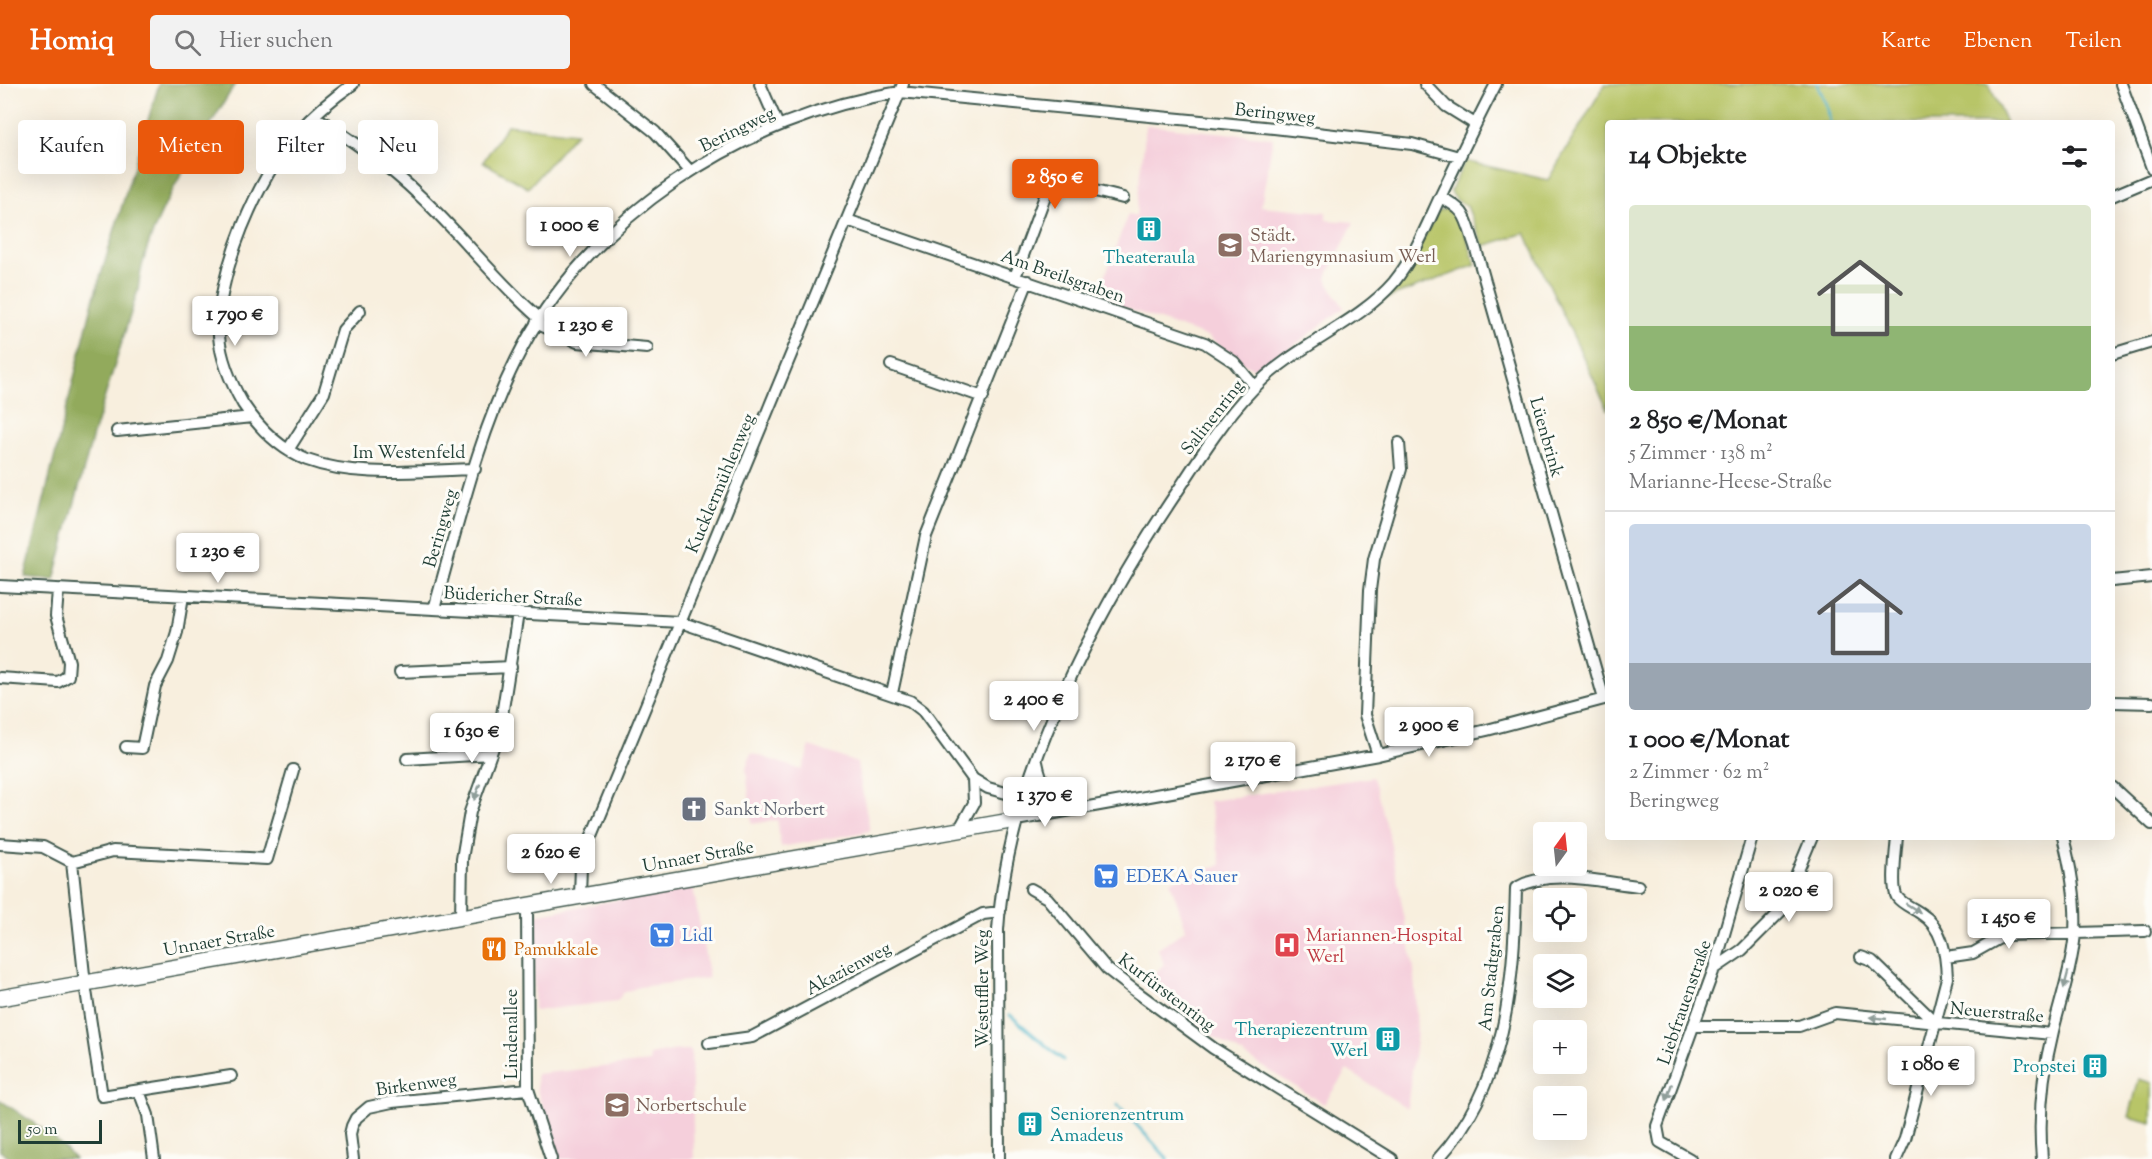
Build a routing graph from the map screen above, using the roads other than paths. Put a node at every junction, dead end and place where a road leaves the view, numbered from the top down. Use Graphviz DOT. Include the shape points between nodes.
graph roads {
  1 [pos="353,84"];
  2 [pos="594,84"];
  3 [pos="760,84"];
  4 [pos="1425,84"];
  5 [pos="1496,84"];
  6 [pos="2121,84"];
  7 [pos="901,88"];
  8 [pos="314,116"];
  9 [pos="1475,124"];
  10 [pos="778,125"];
  11 [pos="1459,157"];
  12 [pos="2152,168"];
  13 [pos="690,171"];
  14 [pos="2152,179"];
  15 [pos="2115,195"];
  16 [pos="1440,197"];
  17 [pos="1123,198"];
  18 [pos="847,220"];
  19 [pos="1015,277"];
  20 [pos="1028,281"];
  21 [pos="360,311"];
  22 [pos="538,320"];
  23 [pos="2147,344"];
  24 [pos="647,348"];
  25 [pos="2115,353"];
  26 [pos="891,365"];
  27 [pos="1255,387"];
  28 [pos="983,397"];
  29 [pos="252,417"];
  30 [pos="117,431"];
  31 [pos="1399,443"];
  32 [pos="288,450"];
  33 [pos="475,469"];
  34 [pos="2152,577"];
  35 [pos="2115,581"];
  36 [pos="0,586"];
  37 [pos="58,590"];
  38 [pos="183,596"];
  39 [pos="434,609"];
  40 [pos="518,613"];
  41 [pos="680,622"];
  42 [pos="512,667"];
  43 [pos="400,672"];
  44 [pos="0,678"];
  45 [pos="892,693"];
  46 [pos="1605,695"];
  47 [pos="1605,698"];
  48 [pos="2115,702"];
  49 [pos="2152,703"];
  50 [pos="126,747"];
  51 [pos="491,754"];
  52 [pos="1378,755"];
  53 [pos="407,759"];
  54 [pos="1037,762"];
  55 [pos="293,770"];
  56 [pos="974,779"];
  57 [pos="1029,783"];
  58 [pos="2115,790"];
  59 [pos="1068,809"];
  60 [pos="1016,820"];
  61 [pos="2152,824"];
  62 [pos="958,830"];
  63 [pos="1751,840"];
  64 [pos="1811,840"];
  65 [pos="1897,840"];
  66 [pos="2064,840"];
  67 [pos="0,844"];
  68 [pos="72,862"];
  69 [pos="1638,886"];
  70 [pos="1031,889"];
  71 [pos="580,896"];
  72 [pos="527,906"];
  73 [pos="999,912"];
  74 [pos="461,918"];
  75 [pos="2145,931"];
  76 [pos="2075,933"];
  77 [pos="1861,957"];
  78 [pos="1946,957"];
  79 [pos="1714,969"];
  80 [pos="85,984"];
  81 [pos="0,998"];
  82 [pos="1937,1024"];
  83 [pos="1693,1026"];
  84 [pos="2052,1034"];
  85 [pos="709,1043"];
  86 [pos="231,1076"];
  87 [pos="528,1089"];
  88 [pos="139,1091"];
  89 [pos="154,1159"];
  90 [pos="353,1159"];
  91 [pos="551,1159"];
  92 [pos="999,1159"];
  93 [pos="1392,1159"];
  94 [pos="1438,1159"];
  95 [pos="1690,1159"];
  96 [pos="1896,1159"];
  97 [pos="2042,1159"];
  1 -- 8 [label="street, Im Westenfeld"];
  2 -- 13 [label="street" via="655,132"];
  3 -- 10 [label="street"];
  4 -- 9 [label="street" via="1446,106"];
  5 -- 9 [label="street, Salinenring"];
  6 -- 12 [label="street"];
  7 -- 10 [label="street, Beringweg"];
  7 -- 11 [label="street, Beringweg" via="1412,144"];
  7 -- 18 [label="street, Kucklermühlenweg"];
  8 -- 22 [label="street" via="389,167"];
  8 -- 29 [label="street, Im Westenfeld" via="296,133 264,184 241,232 223,287 219,336 223,359"];
  9 -- 11 [label="street, Salinenring"];
  10 -- 13 [label="street, Beringweg"];
  11 -- 16 [label="street, Salinenring"];
  13 -- 22 [label="street, Beringweg" via="605,238"];
  14 -- 15 [label="street"];
  16 -- 27 [label="street, Salinenring" via="1394,282"];
  16 -- 46 [label="street, Lüenbrink" via="1463,212"];
  17 -- 19 [label="street" via="1051,180"];
  18 -- 19 [label="street, Am Breilsgraben"];
  18 -- 41 [label="street, Kucklermühlenweg"];
  19 -- 20 [label="street, Am Breilsgraben"];
  20 -- 27 [label="street, Am Breilsgraben" via="1205,343 1234,362"];
  20 -- 28 [label="street"];
  21 -- 32 [label="street" via="343,330 324,393"];
  22 -- 24 [label="street" via="577,342"];
  22 -- 33 [label="street, Beringweg" via="496,404"];
  23 -- 25 [label="street"];
  26 -- 28 [label="street"];
  27 -- 54 [label="street, Salinenring" via="1219,429 1126,569 1062,700"];
  28 -- 45 [label="street" via="926,536"];
  29 -- 30 [label="street"];
  29 -- 32 [label="street, Im Westenfeld"];
  31 -- 52 [label="street" via="1401,469 1374,559 1370,590 1365,715"];
  32 -- 33 [label="street, Im Westenfeld" via="307,460 356,470"];
  33 -- 39 [label="street, Beringweg"];
  34 -- 35 [label="street"];
  36 -- 37 [label="street, Büdericher Straße"];
  37 -- 38 [label="street, Büdericher Straße"];
  37 -- 44 [label="street" via="56,616 69,662 68,676 58,682"];
  38 -- 39 [label="street, Büdericher Straße"];
  38 -- 50 [label="street" via="168,661 155,686 142,748"];
  39 -- 40 [label="street, Büdericher Straße"];
  40 -- 41 [label="street, Büdericher Straße"];
  40 -- 42 [label="street"];
  41 -- 45 [label="street, Büdericher Straße"];
  41 -- 71 [label="street, Kucklermühlenweg" via="591,838 581,866"];
  42 -- 43 [label="street"];
  42 -- 51 [label="street"];
  45 -- 56 [label="street, Büdericher Straße" via="923,711"];
  47 -- 52 [label="street, Unnaer Straße"];
  48 -- 49 [label="street"];
  51 -- 53 [label="street"];
  51 -- 74 [label="street, one-way" via="470,812 462,859"];
  52 -- 59 [label="street, Unnaer Straße"];
  54 -- 57 [label="street, Salinenring"];
  54 -- 59 [label="street" via="1043,784"];
  55 -- 68 [label="street" via="267,859 113,851"];
  56 -- 57 [label="street, Büdericher Straße" via="987,788 1006,793"];
  56 -- 62 [label="street" via="974,803"];
  57 -- 60 [label="street, Salinenring"];
  58 -- 61 [label="street"];
  59 -- 60 [label="street, Unnaer Straße"];
  60 -- 62 [label="street, Unnaer Straße"];
  60 -- 73 [label="street, Westuffler Weg"];
  62 -- 71 [label="street, Unnaer Straße"];
  63 -- 79 [label="street, Liebfrauenstraße"];
  64 -- 79 [label="street" via="1781,910 1742,950"];
  65 -- 78 [label="street, one-way" via="1897,897 1933,922"];
  66 -- 76 [label="street" via="2073,885"];
  67 -- 68 [label="street" via="42,846"];
  68 -- 80 [label="street"];
  69 -- 94 [label="street, Am Stadtgraben" via="1568,879 1530,880 1516,888 1507,1010 1496,1058 1484,1091"];
  70 -- 93 [label="street, Kurfürstenring" via="1047,898 1107,969 1134,990 1213,1048"];
  71 -- 72 [label="street, Unnaer Straße"];
  72 -- 74 [label="street, Unnaer Straße"];
  72 -- 87 [label="street, Lindenallee"];
  73 -- 85 [label="street, Akazienweg" via="983,914 752,1036"];
  73 -- 92 [label="street, Westuffler Weg"];
  74 -- 80 [label="street, Unnaer Straße"];
  75 -- 76 [label="street"];
  76 -- 78 [label="street" via="2005,935 1973,953"];
  76 -- 84 [label="street, one-way" via="2070,969"];
  77 -- 82 [label="street" via="1872,961"];
  78 -- 82 [label="street" via="1947,978"];
  79 -- 83 [label="street, Liebfrauenstraße"];
  80 -- 81 [label="street, Unnaer Straße"];
  80 -- 88 [label="street" via="102,1096"];
  82 -- 83 [label="street, one-way" via="1835,1013 1799,1026"];
  82 -- 84 [label="street, Neuerstraße"];
  82 -- 96 [label="street, Neuerstraße"];
  83 -- 95 [label="street, Liebfrauenstraße, one-way" via="1657,1126 1660,1142"];
  84 -- 97 [label="street" via="2038,1117"];
  86 -- 88 [label="street"];
  87 -- 90 [label="street, Birkenweg" via="369,1107 352,1126"];
  87 -- 91 [label="street, Lindenallee"];
  88 -- 89 [label="street" via="148,1115"];
}
